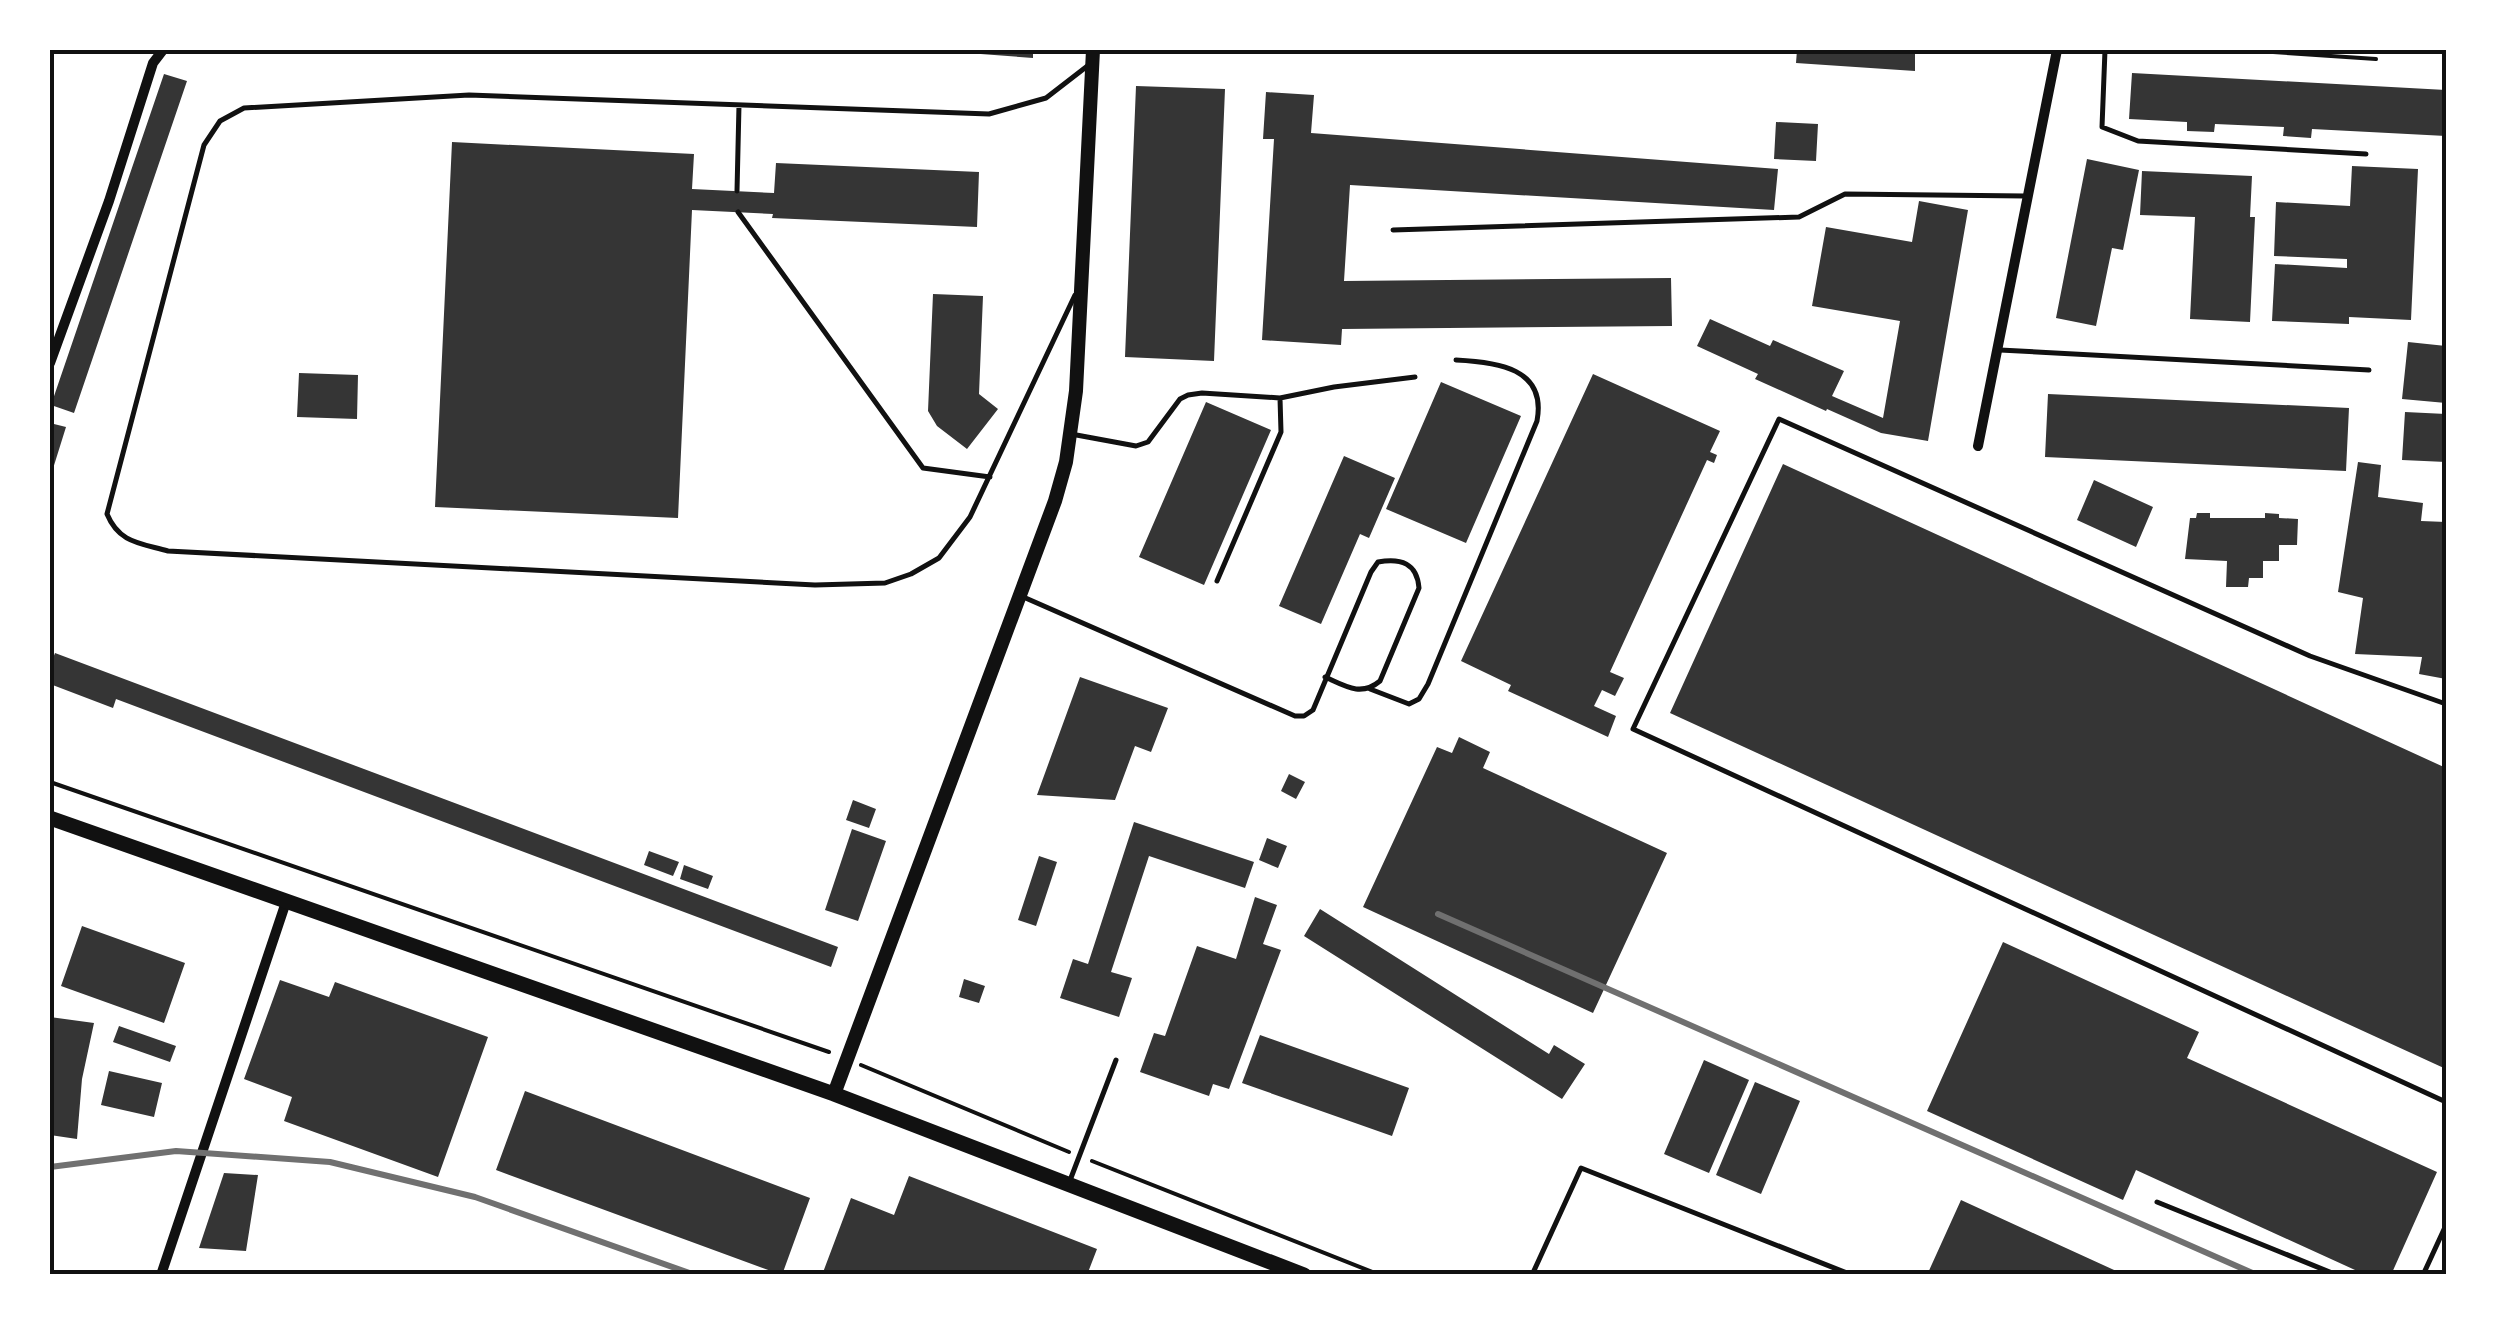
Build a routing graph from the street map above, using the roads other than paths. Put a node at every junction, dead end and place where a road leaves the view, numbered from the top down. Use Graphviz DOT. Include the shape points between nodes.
graph roads {
  1 [pos="162,50"];
  2 [pos="2057,50"];
  3 [pos="2105,50"];
  4 [pos="1093,56"];
  5 [pos="739,105"];
  6 [pos="2366,154"];
  7 [pos="736,191"];
  8 [pos="2028,196"];
  9 [pos="738,212"];
  10 [pos="1393,230"];
  11 [pos="1082,279"];
  12 [pos="1997,350"];
  13 [pos="1456,360"];
  14 [pos="50,363"];
  15 [pos="2369,370"];
  16 [pos="1415,376"];
  17 [pos="1280,398"];
  18 [pos="1071,434"];
  19 [pos="1978,446"];
  20 [pos="990,477"];
  21 [pos="1217,581"];
  22 [pos="1018,595"];
  23 [pos="1325,677"];
  24 [pos="1370,689"];
  25 [pos="2446,704"];
  26 [pos="50,818"];
  27 [pos="286,902"];
  28 [pos="1116,1060"];
  29 [pos="834,1094"];
  30 [pos="2446,1102"];
  31 [pos="1068,1186"];
  32 [pos="2156,1202"];
  33 [pos="2446,1225"];
  34 [pos="160,1275"];
  35 [pos="1304,1275"];
  36 [pos="1532,1275"];
  37 [pos="1852,1275"];
  38 [pos="2337,1275"];
  39 [pos="2423,1275"];
  1 -- 14 [label="street"];
  2 -- 8 [label="street"];
  3 -- 6 [label="lane" via="2102,127 2138,141"];
  4 -- 5 [label="lane" via="1046,98 989,114"];
  4 -- 11 [label="street"];
  5 -- 7 [label="lane"];
  5 -- 20 [label="lane" via="469,95 244,108 220,122 204,145 107,514 114,530 168,551 815,585 885,583 938,558"];
  8 -- 10 [label="lane" via="1845,194 1799,217"];
  8 -- 12 [label="street"];
  9 -- 20 [label="lane" via="923,468"];
  11 -- 18 [label="street"];
  11 -- 20 [label="lane"];
  12 -- 15 [label="lane"];
  12 -- 19 [label="street"];
  13 -- 24 [label="lane" via="1524,375 1537,388 1538,421 1428,684 1409,704"];
  16 -- 17 [label="lane"];
  17 -- 18 [label="lane" via="1188,395 1148,442 1136,446"];
  17 -- 21 [label="lane" via="1280,432"];
  18 -- 22 [label="street" via="1055,501"];
  22 -- 23 [label="lane" via="1295,716 1313,710"];
  22 -- 29 [label="street"];
  23 -- 24 [label="lane" via="1355,691"];
  23 -- 24 [label="lane" via="1371,572 1378,562 1395,559 1418,574 1420,588 1380,681"];
  25 -- 30 [label="lane" via="2310,656 1778,419 1633,729"];
  26 -- 27 [label="main road"];
  27 -- 29 [label="main road"];
  27 -- 34 [label="street"];
  28 -- 31 [label="lane"];
  29 -- 31 [label="main road"];
  31 -- 35 [label="main road"];
  32 -- 38 [label="lane"];
  33 -- 39 [label="lane"];
  36 -- 37 [label="lane" via="1581,1168"];
}
